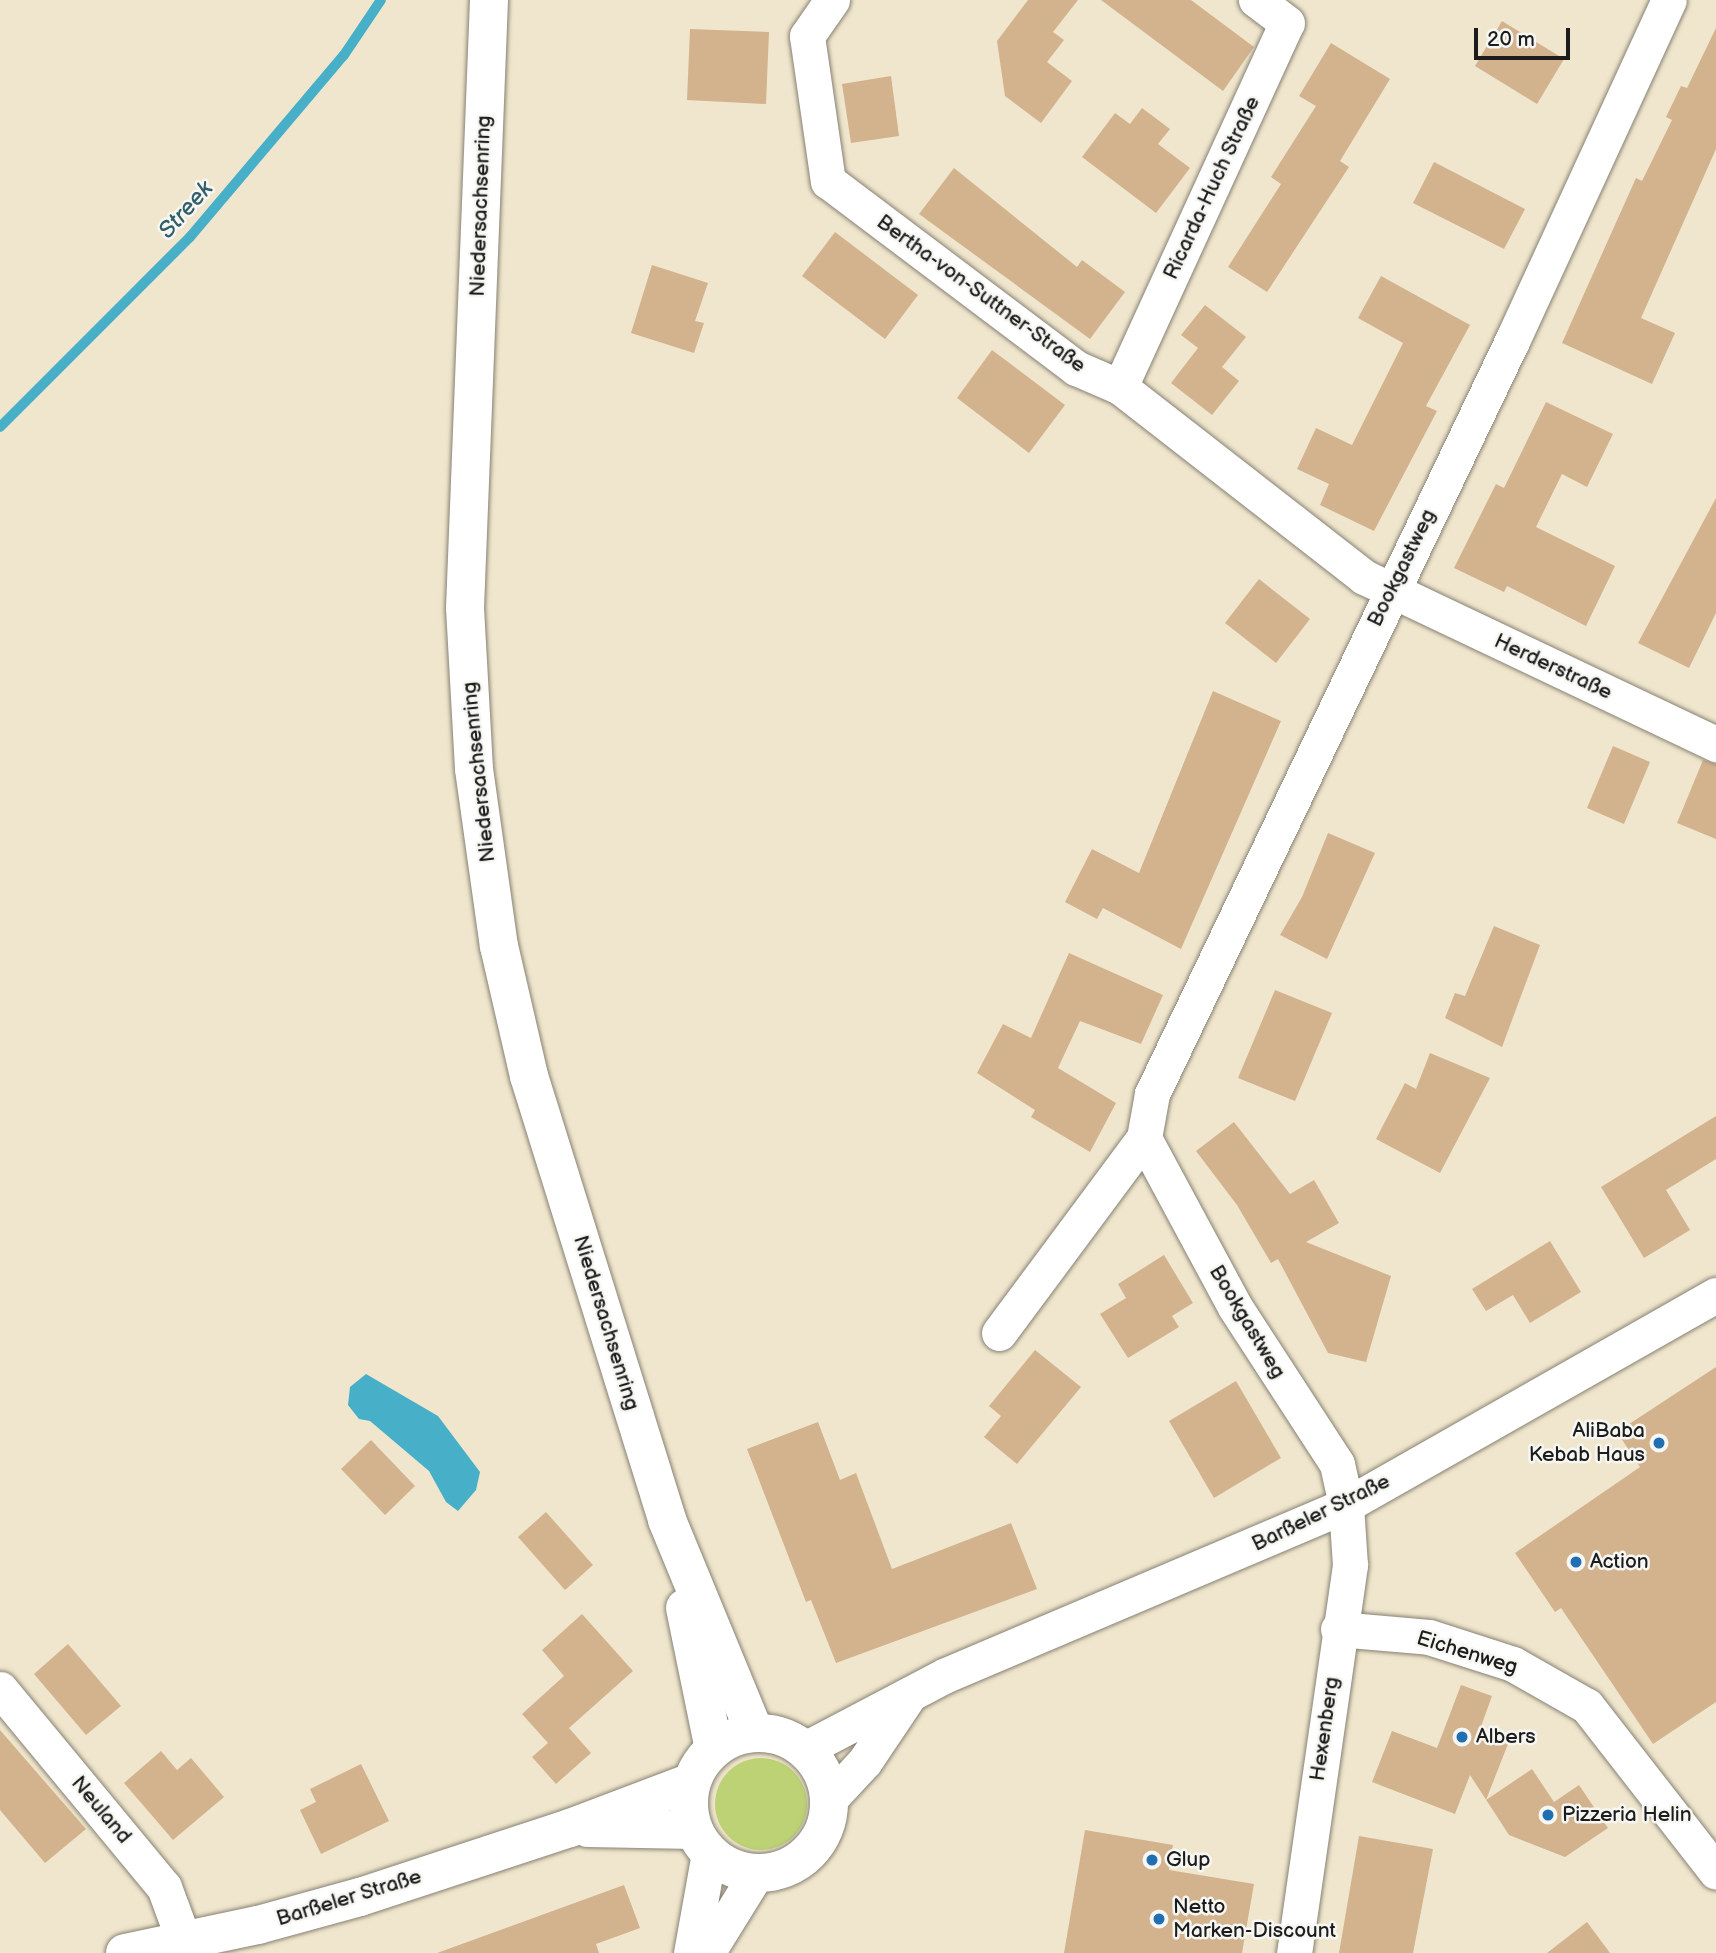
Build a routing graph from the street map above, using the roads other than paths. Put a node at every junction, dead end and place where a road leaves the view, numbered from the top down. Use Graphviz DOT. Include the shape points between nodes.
graph roads {
  1 [pos="489,0"];
  2 [pos="832,0"];
  3 [pos="1256,0"];
  4 [pos="1669,0"];
  5 [pos="1120,387"];
  6 [pos="1391,590"];
  7 [pos="1715,739"];
  8 [pos="1144,1138"];
  9 [pos="1716,1295"];
  10 [pos="999,1333"];
  11 [pos="1346,1505"];
  12 [pos="667,1520"];
  13 [pos="1338,1629"];
  14 [pos="0,1689"];
  15 [pos="909,1695"];
  16 [pos="755,1733"];
  17 [pos="714,1749"];
  18 [pos="805,1749"];
  19 [pos="692,1782"];
  20 [pos="829,1800"];
  21 [pos="570,1828"];
  22 [pos="702,1841"];
  23 [pos="1716,1872"];
  24 [pos="756,1874"];
  25 [pos="184,1941"];
  26 [pos="125,1953"];
  27 [pos="691,1953"];
  28 [pos="707,1953"];
  29 [pos="1294,1953"];
  1 -- 12 [label="main road, Niedersachsenring" via="465,607 474,769 499,946 529,1076"];
  2 -- 5 [label="street, Bertha-von-Suttner-Straße" via="807,36 828,181 1076,368"];
  3 -- 5 [label="street, Ricarda-Huch Straße" via="1287,23"];
  4 -- 6 [label="street, Bookgastweg"];
  5 -- 6 [label="street, Bertha-von-Suttner-Straße" via="1364,577"];
  6 -- 7 [label="street, Herderstraße"];
  6 -- 8 [label="street, Bookgastweg" via="1152,1094"];
  8 -- 10 [label="street, Bookgastweg"];
  8 -- 11 [label="street, Bookgastweg" via="1235,1307 1337,1464"];
  9 -- 11 [label="street, Barßeler Straße"];
  11 -- 13 [label="street, Hexenberg" via="1350,1565"];
  11 -- 15 [label="street, Barßeler Straße" via="946,1675"];
  12 -- 16 [label="main road, Niedersachsenring"];
  12 -- 17 [label="main road, Niedersachsenring"];
  13 -- 23 [label="street, Eichenweg" via="1429,1637 1513,1664 1587,1706"];
  13 -- 29 [label="street, Hexenberg"];
  14 -- 25 [label="street, Neuland" via="164,1887"];
  15 -- 18 [label="street, Barßeler Straße"];
  15 -- 20 [label="street, Barßeler Straße" via="864,1761"];
  16 -- 17 [label="main road" via="733,1737"];
  16 -- 18 [label="main road" via="773,1734"];
  17 -- 19 [label="main road"];
  18 -- 20 [label="main road" via="826,1781"];
  19 -- 21 [label="main road, Barßeler Straße"];
  19 -- 22 [label="main road" via="689,1806"];
  20 -- 24 [label="main road" via="827,1823 817,1844 800,1860"];
  21 -- 22 [label="main road, Barßeler Straße"];
  21 -- 25 [label="main road, Barßeler Straße" via="360,1897"];
  22 -- 24 [label="main road" via="723,1863"];
  22 -- 27 [label="street"];
  24 -- 28 [label="street"];
  25 -- 26 [label="main road, Barßeler Straße"];
}
